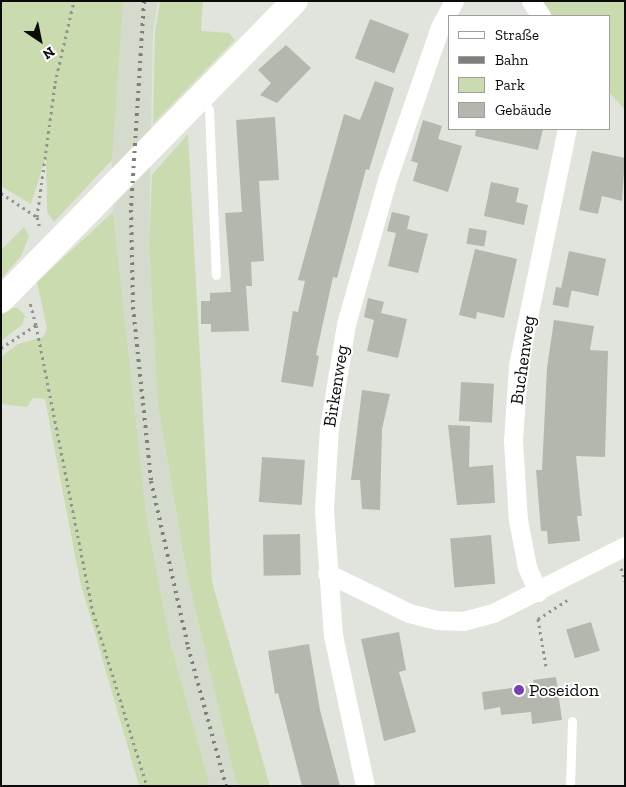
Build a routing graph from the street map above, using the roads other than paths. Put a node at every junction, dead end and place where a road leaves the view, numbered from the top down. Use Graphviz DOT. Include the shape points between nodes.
graph roads {
  1 [pos="296,1"];
  2 [pos="454,1"];
  3 [pos="531,1"];
  4 [pos="540,15"];
  5 [pos="196,104"];
  6 [pos="567,130"];
  7 [pos="216,275"];
  8 [pos="1,300"];
  9 [pos="625,546"];
  10 [pos="327,574"];
  11 [pos="538,592"];
  12 [pos="572,720"];
  13 [pos="365,786"];
  14 [pos="570,786"];
  1 -- 5 [label="main road"];
  2 -- 10 [label="street, Birkenweg" via="440,27 387,180 346,324 329,428 324,509"];
  3 -- 4 [label="street"];
  5 -- 7 [label="lane" via="209,110"];
  5 -- 8 [label="main road"];
  6 -- 11 [label="street, Buchenweg" via="518,365 513,440 518,520 527,567"];
  9 -- 11 [label="street"];
  10 -- 11 [label="street" via="409,612 437,620 463,620 493,613"];
  10 -- 13 [label="street, Birkenweg" via="333,636"];
  12 -- 14 [label="lane"];
}
